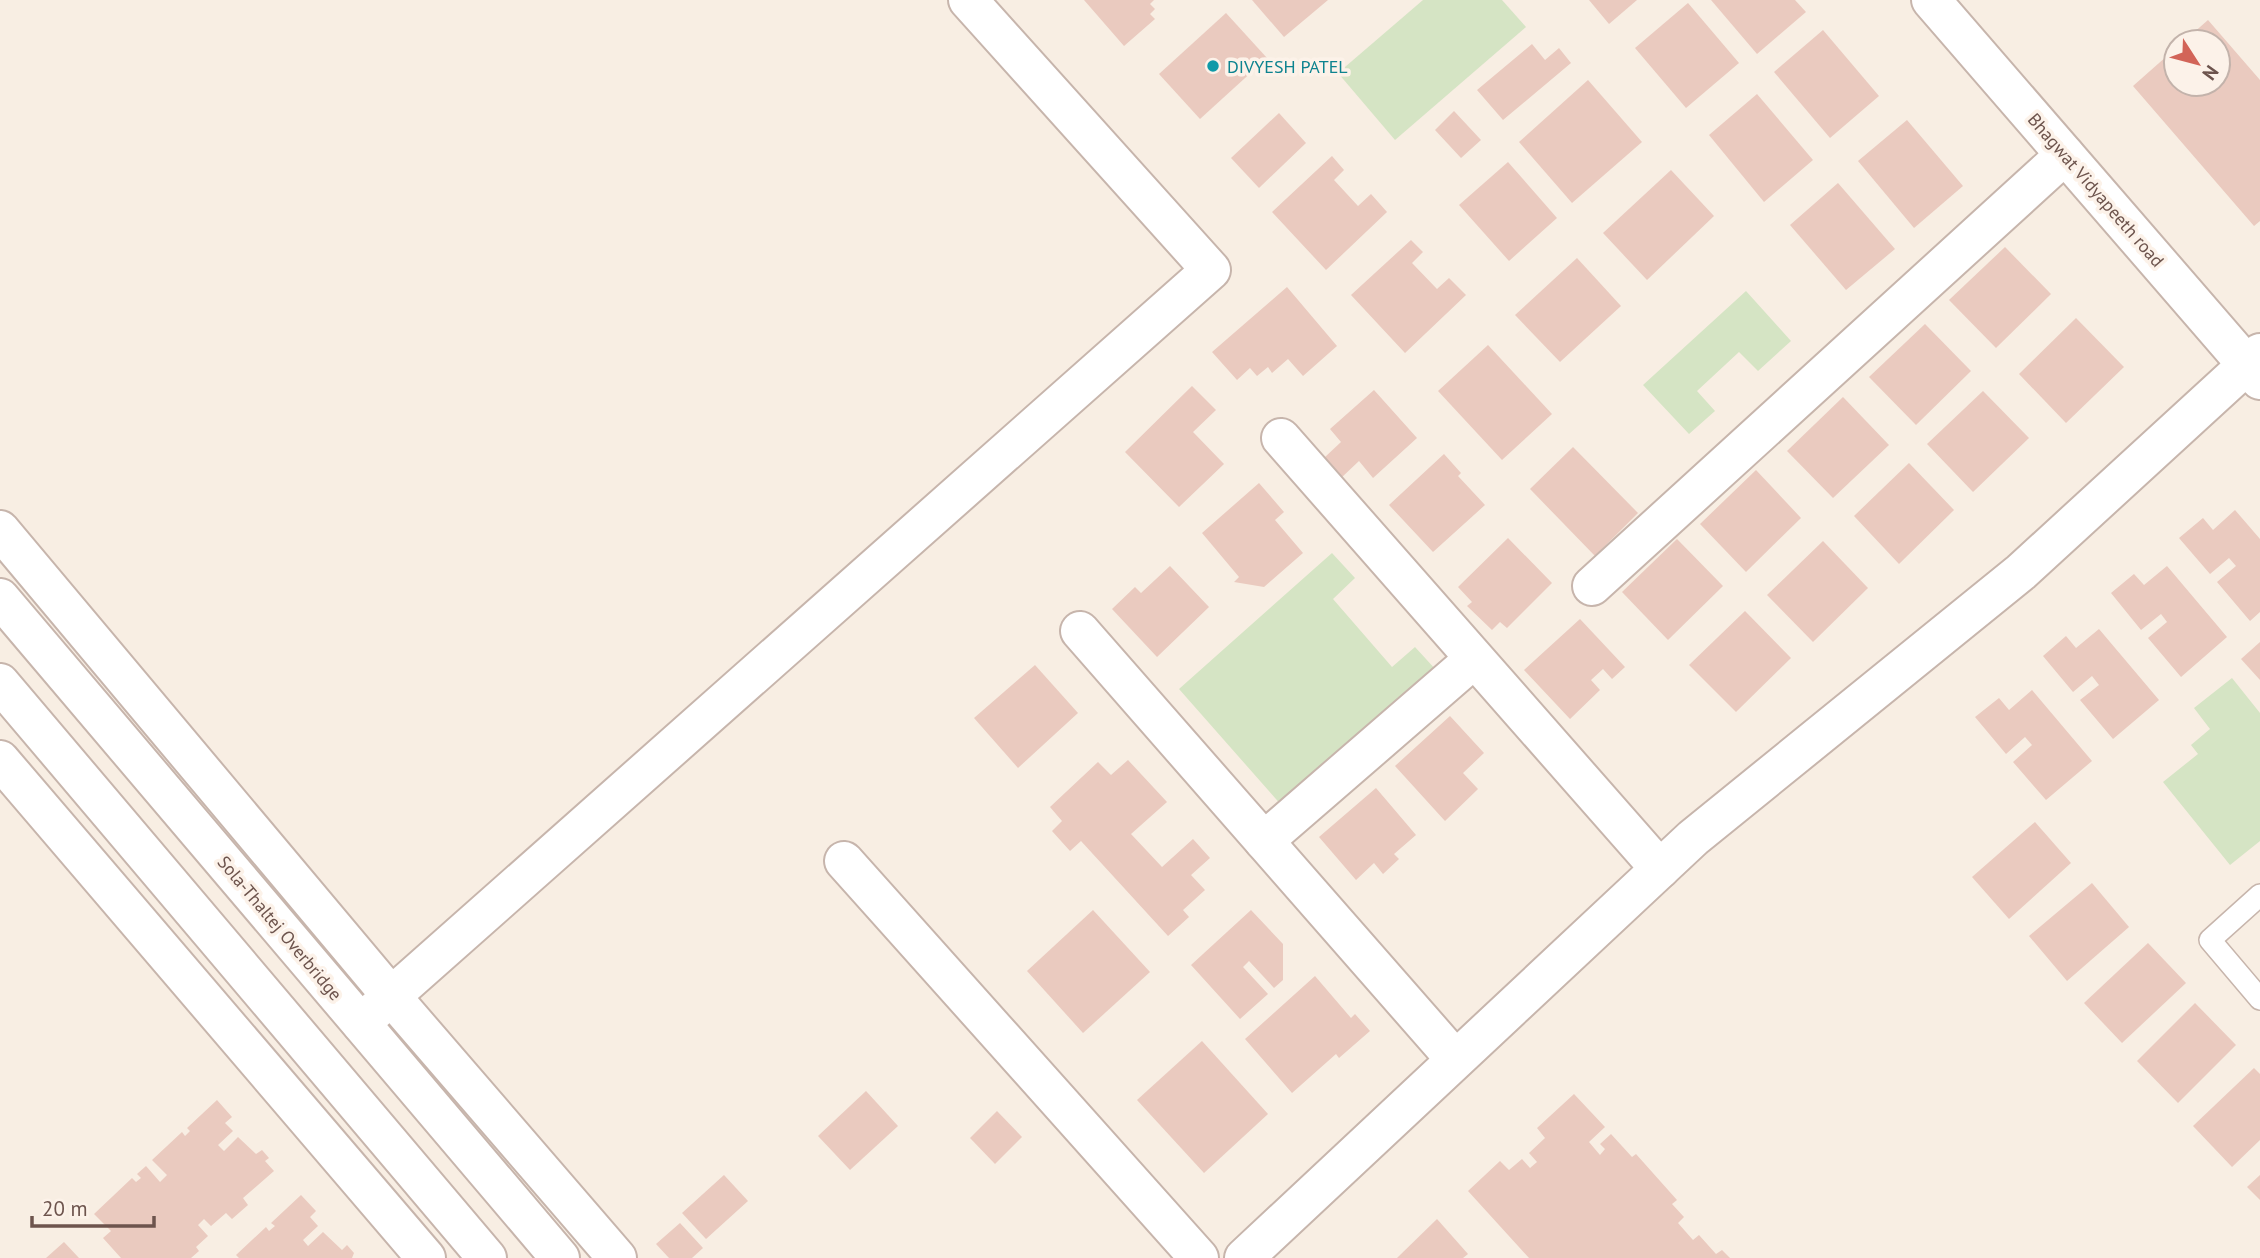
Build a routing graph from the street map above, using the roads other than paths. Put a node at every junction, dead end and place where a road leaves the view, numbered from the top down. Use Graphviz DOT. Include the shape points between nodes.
graph roads {
  1 [pos="968,0"];
  2 [pos="1931,0"];
  3 [pos="2065,155"];
  4 [pos="2256,366"];
  5 [pos="1280,438"];
  6 [pos="0,530"];
  7 [pos="1592,586"];
  8 [pos="0,598"];
  9 [pos="1080,631"];
  10 [pos="1474,659"];
  11 [pos="0,683"];
  12 [pos="0,760"];
  13 [pos="1264,841"];
  14 [pos="844,861"];
  15 [pos="1660,869"];
  16 [pos="2260,895"];
  17 [pos="391,996"];
  18 [pos="2260,999"];
  19 [pos="361,1023"];
  20 [pos="1455,1059"];
  21 [pos="426,1258"];
  22 [pos="487,1258"];
  23 [pos="561,1258"];
  24 [pos="618,1258"];
  25 [pos="1199,1258"];
  26 [pos="1244,1258"];
  1 -- 17 [label="street" via="1212,270"];
  2 -- 3 [label="street, Bhagwat Vidyapeeth road"];
  3 -- 4 [label="street, Bhagwat Vidyapeeth road"];
  3 -- 7 [label="street"];
  4 -- 15 [label="street" via="2021,572"];
  5 -- 10 [label="street"];
  6 -- 17 [label="street"];
  8 -- 19 [label="street, Sola-Thaltej Overbridge"];
  9 -- 13 [label="street"];
  10 -- 13 [label="street"];
  10 -- 15 [label="street"];
  11 -- 22 [label="street"];
  12 -- 21 [label="street"];
  13 -- 20 [label="street"];
  14 -- 25 [label="street"];
  15 -- 20 [label="street"];
  16 -- 18 [label="lane" via="2210,940"];
  17 -- 19 [label="street"];
  17 -- 24 [label="street"];
  19 -- 23 [label="street, Sola-Thaltej Overbridge"];
  20 -- 26 [label="street"];
}
